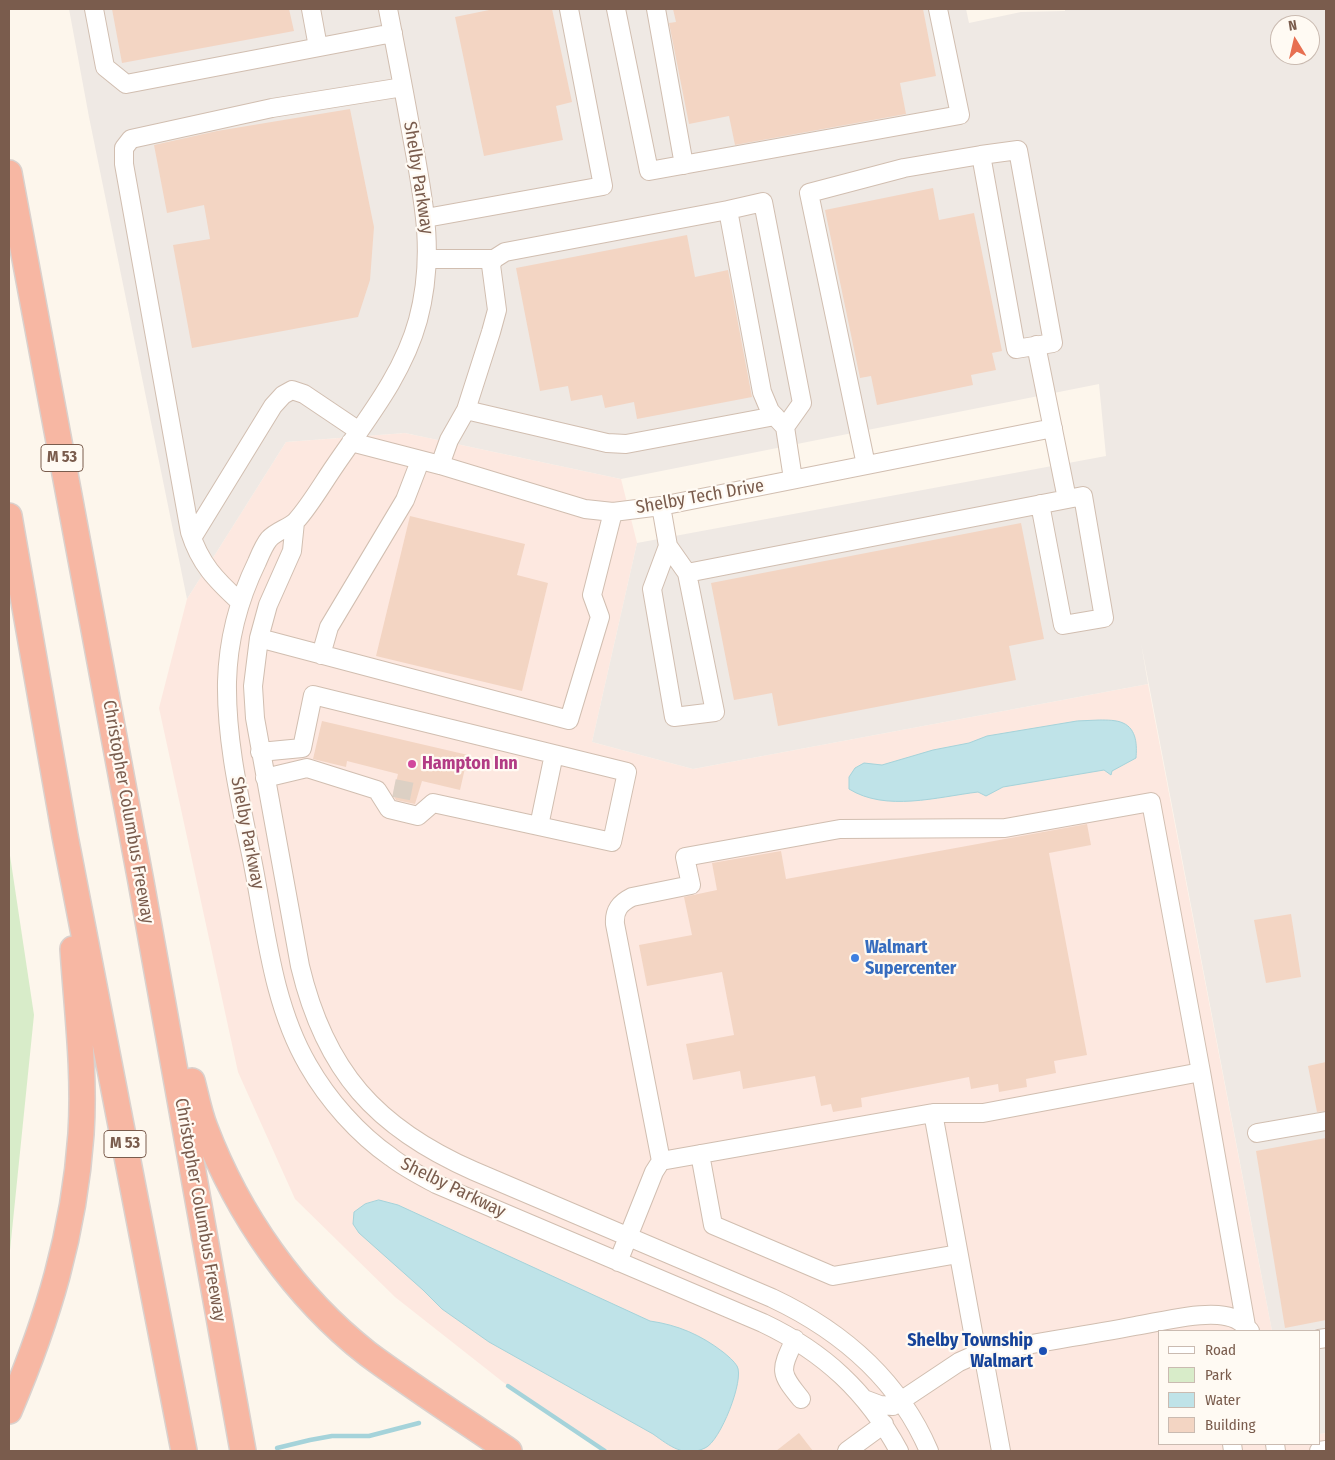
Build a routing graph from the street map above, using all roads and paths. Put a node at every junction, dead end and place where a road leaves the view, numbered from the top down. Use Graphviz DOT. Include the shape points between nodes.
graph roads {
  1 [pos="94,9"];
  2 [pos="311,9"];
  3 [pos="388,9"];
  4 [pos="570,9"];
  5 [pos="616,9"];
  6 [pos="656,9"];
  7 [pos="938,9"];
  8 [pos="393,33"];
  9 [pos="318,47"];
  10 [pos="403,87"];
  11 [pos="981,155"];
  12 [pos="684,165"];
  13 [pos="9,173"];
  14 [pos="728,210"];
  15 [pos="426,218"];
  16 [pos="428,258"];
  17 [pos="494,259"];
  18 [pos="1036,345"];
  19 [pos="466,410"];
  20 [pos="780,421"];
  21 [pos="1053,428"];
  22 [pos="355,437"];
  23 [pos="420,461"];
  24 [pos="440,465"];
  25 [pos="866,465"];
  26 [pos="793,479"];
  27 [pos="1066,498"];
  28 [pos="1040,504"];
  29 [pos="662,506"];
  30 [pos="613,512"];
  31 [pos="9,516"];
  32 [pos="295,522"];
  33 [pos="192,538"];
  34 [pos="668,546"];
  35 [pos="687,573"];
  36 [pos="240,602"];
  37 [pos="259,638"];
  38 [pos="321,655"];
  39 [pos="227,681"];
  40 [pos="254,700"];
  41 [pos="302,748"];
  42 [pos="260,752"];
  43 [pos="554,754"];
  44 [pos="307,768"];
  45 [pos="265,778"];
  46 [pos="539,826"];
  47 [pos="65,836"];
  48 [pos="141,882"];
  49 [pos="1201,1072"];
  50 [pos="933,1113"];
  51 [pos="1326,1121"];
  52 [pos="1257,1133"];
  53 [pos="700,1154"];
  54 [pos="662,1161"];
  55 [pos="628,1236"];
  56 [pos="958,1254"];
  57 [pos="618,1262"];
  58 [pos="709,1270"];
  59 [pos="681,1288"];
  60 [pos="1209,1323"];
  61 [pos="1248,1329"];
  62 [pos="795,1339"];
  63 [pos="980,1353"];
  64 [pos="864,1398"];
  65 [pos="801,1399"];
  66 [pos="900,1401"];
  67 [pos="9,1411"];
  68 [pos="884,1424"];
  69 [pos="1326,1450"];
  70 [pos="184,1451"];
  71 [pos="243,1451"];
  72 [pos="509,1451"];
  73 [pos="847,1451"];
  74 [pos="899,1451"];
  75 [pos="929,1451"];
  76 [pos="1001,1451"];
  77 [pos="1319,1451"];
  1 -- 9 [label="street" via="105,67 126,84"];
  2 -- 9 [label="street"];
  3 -- 8 [label="street, Shelby Parkway"];
  4 -- 15 [label="street" via="603,186"];
  5 -- 12 [label="street" via="649,171"];
  6 -- 12 [label="street"];
  7 -- 12 [label="street" via="960,116"];
  8 -- 9 [label="street"];
  8 -- 10 [label="street, Shelby Parkway"];
  10 -- 15 [label="street, Shelby Parkway"];
  10 -- 33 [label="street" via="272,108 131,139 124,148"];
  11 -- 18 [label="street" via="1016,348"];
  11 -- 18 [label="street" via="1018,150 1053,342"];
  11 -- 25 [label="street" via="904,168 810,193"];
  13 -- 48 [label="highway, Christopher Columbus Freeway / M 53"];
  14 -- 17 [label="street" via="504,252"];
  14 -- 20 [label="street" via="762,392 770,411"];
  14 -- 20 [label="street" via="763,202 802,403"];
  15 -- 16 [label="street, Shelby Parkway"];
  16 -- 17 [label="street"];
  16 -- 22 [label="street, Shelby Parkway" via="423,298 411,340 393,380"];
  17 -- 19 [label="street" via="491,273 497,310"];
  18 -- 21 [label="street"];
  19 -- 20 [label="street" via="626,444"];
  19 -- 24 [label="street" via="449,440"];
  20 -- 26 [label="street"];
  21 -- 25 [label="street, Shelby Tech Drive"];
  21 -- 27 [label="street"];
  22 -- 23 [label="street, Shelby Tech Drive"];
  22 -- 32 [label="street, Shelby Parkway"];
  22 -- 33 [label="street, Shelby Tech Drive" via="304,394 292,390 283,395 273,406"];
  23 -- 24 [label="street, Shelby Tech Drive"];
  23 -- 38 [label="street" via="406,500 329,628"];
  24 -- 30 [label="street, Shelby Tech Drive" via="585,510"];
  25 -- 26 [label="street, Shelby Tech Drive"];
  26 -- 29 [label="street, Shelby Tech Drive"];
  27 -- 28 [label="street"];
  27 -- 28 [label="street" via="1082,496 1104,618 1063,625"];
  28 -- 35 [label="street"];
  29 -- 30 [label="street, Shelby Tech Drive"];
  29 -- 34 [label="street"];
  30 -- 38 [label="street" via="592,595 600,617 569,720"];
  31 -- 47 [label="highway, M 53"];
  32 -- 36 [label="street, Shelby Parkway" via="270,538"];
  32 -- 37 [label="street, Shelby Parkway" via="292,551 268,605"];
  33 -- 36 [label="street" via="209,571"];
  34 -- 35 [label="street"];
  34 -- 35 [label="street" via="652,589 674,717 714,712"];
  36 -- 39 [label="street, Shelby Parkway" via="230,642"];
  37 -- 38 [label="street"];
  37 -- 40 [label="street, Shelby Parkway"];
  39 -- 40 [label="street" via="243,683"];
  39 -- 57 [label="street, Shelby Parkway" via="229,725 238,784 274,975 293,1036 318,1082 352,1123 410,1170"];
  40 -- 42 [label="street, Shelby Parkway"];
  41 -- 42 [label="street"];
  41 -- 43 [label="street" via="313,695"];
  41 -- 44 [label="street"];
  42 -- 45 [label="street, Shelby Parkway"];
  43 -- 46 [label="street"];
  43 -- 46 [label="street" via="627,772 612,842"];
  44 -- 45 [label="street"];
  44 -- 46 [label="street" via="386,789 389,809 398,812 418,816 426,798"];
  45 -- 55 [label="street, Shelby Parkway" via="306,992 326,1042 351,1082 387,1120 431,1151"];
  47 -- 67 [label="highway" via="81,1059 81,1132 77,1175 55,1286"];
  47 -- 70 [label="highway, M 53"];
  48 -- 71 [label="highway, Christopher Columbus Freeway / M 53"];
  48 -- 72 [label="highway" via="204,1127 261,1237 286,1272 337,1327 394,1372"];
  49 -- 50 [label="street" via="983,1113"];
  49 -- 54 [label="street" via="1151,802 1005,828 840,829 685,857 691,885 632,897 617,909 615,924"];
  49 -- 61 [label="street"];
  50 -- 53 [label="street"];
  50 -- 56 [label="street"];
  51 -- 52 [label="street"];
  53 -- 54 [label="street"];
  53 -- 56 [label="street" via="712,1225 833,1276"];
  54 -- 55 [label="street" via="654,1172"];
  55 -- 57 [label="street"];
  55 -- 58 [label="street, Shelby Parkway"];
  56 -- 63 [label="street"];
  57 -- 59 [label="street, Shelby Parkway"];
  58 -- 59 [label="street" via="690,1275"];
  58 -- 66 [label="street, Shelby Parkway" via="794,1308 825,1326 859,1352"];
  59 -- 62 [label="street, Shelby Parkway"];
  60 -- 61 [label="street" via="1226,1316 1236,1318"];
  60 -- 63 [label="street"];
  62 -- 64 [label="street, Shelby Parkway" via="828,1363"];
  62 -- 65 [label="street" via="785,1361 784,1373 788,1384"];
  63 -- 66 [label="street" via="959,1362"];
  63 -- 76 [label="street"];
  64 -- 66 [label="street" via="887,1407"];
  64 -- 68 [label="street, Shelby Parkway"];
  66 -- 75 [label="street, Shelby Parkway"];
  68 -- 73 [label="street"];
  68 -- 74 [label="street, Shelby Parkway"];
  69 -- 77 [label="street"];
}
